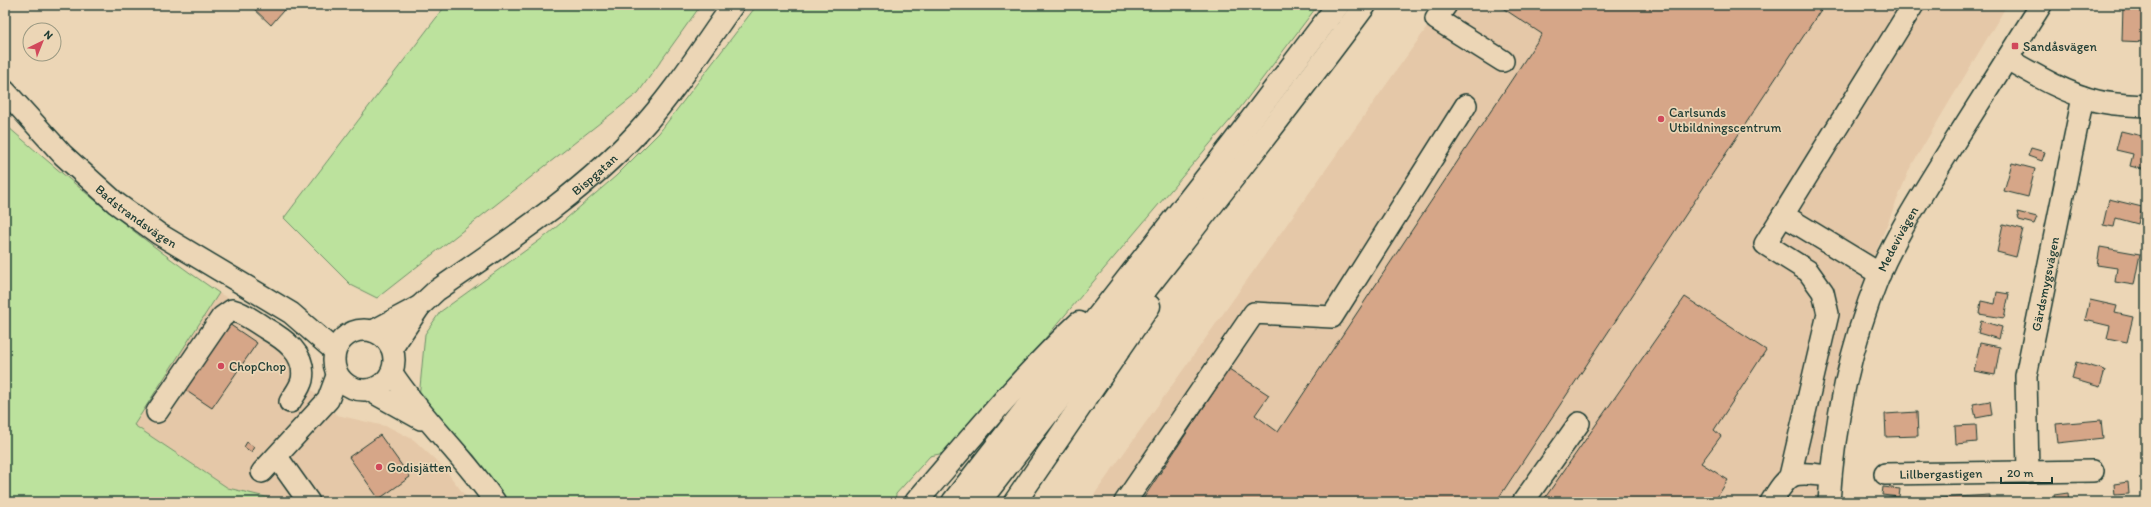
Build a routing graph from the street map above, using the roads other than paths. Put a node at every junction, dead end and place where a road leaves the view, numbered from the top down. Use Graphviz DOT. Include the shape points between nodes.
graph roads {
  1 [pos="732,5"];
  2 [pos="1338,5"];
  3 [pos="1365,5"];
  4 [pos="1913,5"];
  5 [pos="2041,5"];
  6 [pos="1441,12"];
  7 [pos="2007,59"];
  8 [pos="1503,61"];
  9 [pos="5,91"];
  10 [pos="2083,97"];
  11 [pos="1466,105"];
  12 [pos="2146,106"];
  13 [pos="1248,161"];
  14 [pos="1783,215"];
  15 [pos="1880,274"];
  16 [pos="1130,276"];
  17 [pos="420,306"];
  18 [pos="291,313"];
  19 [pos="364,331"];
  20 [pos="392,348"];
  21 [pos="335,350"];
  22 [pos="392,373"];
  23 [pos="353,385"];
  24 [pos="290,402"];
  25 [pos="158,412"];
  26 [pos="1579,423"];
  27 [pos="433,426"];
  28 [pos="277,457"];
  29 [pos="262,472"];
  30 [pos="2028,472"];
  31 [pos="2093,472"];
  32 [pos="1885,474"];
  33 [pos="1790,476"];
  34 [pos="1831,476"];
  35 [pos="310,502"];
  36 [pos="495,502"];
  37 [pos="916,502"];
  38 [pos="953,502"];
  39 [pos="979,502"];
  40 [pos="1015,502"];
  41 [pos="1125,502"];
  42 [pos="1523,502"];
  43 [pos="1771,502"];
  44 [pos="1829,502"];
  1 -- 17 [label="street, Bispgatan" via="666,98 639,131 609,161 572,194 436,291"];
  2 -- 16 [label="highway"];
  3 -- 13 [label="highway"];
  4 -- 14 [label="street"];
  5 -- 7 [label="street, Medevivägen"];
  6 -- 8 [label="street"];
  7 -- 10 [label="street"];
  7 -- 15 [label="street, Medevivägen" via="1914,208"];
  9 -- 18 [label="street, Badstrandsvägen" via="62,155 116,203 159,234"];
  10 -- 12 [label="street" via="2118,105"];
  10 -- 30 [label="street, Gärdsmygsvägen" via="2026,376"];
  11 -- 41 [label="street" via="1332,317 1254,313"];
  13 -- 39 [label="highway"];
  13 -- 40 [label="highway"];
  14 -- 15 [label="street"];
  14 -- 33 [label="street" via="1765,244 1808,271 1822,292 1828,314"];
  15 -- 34 [label="street, Medevivägen" via="1860,326 1844,384"];
  16 -- 37 [label="highway" via="1054,347 995,410"];
  16 -- 38 [label="highway"];
  17 -- 19 [label="street, Bispgatan"];
  17 -- 20 [label="street, Bispgatan"];
  18 -- 19 [label="street, Badstrandsvägen" via="336,328"];
  18 -- 21 [label="street, Badstrandsvägen"];
  19 -- 20 [label="street" via="381,335"];
  19 -- 21 [label="street" via="346,335"];
  20 -- 22 [label="street"];
  21 -- 23 [label="street" via="333,359"];
  22 -- 23 [label="street" via="382,384"];
  22 -- 27 [label="street"];
  23 -- 27 [label="street"];
  23 -- 28 [label="street" via="328,400"];
  24 -- 25 [label="street" via="302,380 297,354 277,335 232,310 222,316"];
  26 -- 42 [label="street"];
  27 -- 36 [label="street" via="463,458"];
  28 -- 29 [label="street"];
  28 -- 35 [label="street"];
  30 -- 31 [label="street, Lillbergastigen"];
  30 -- 32 [label="street, Lillbergastigen"];
  33 -- 34 [label="street"];
  33 -- 43 [label="street"];
  34 -- 44 [label="street, Medevivägen"];
}
